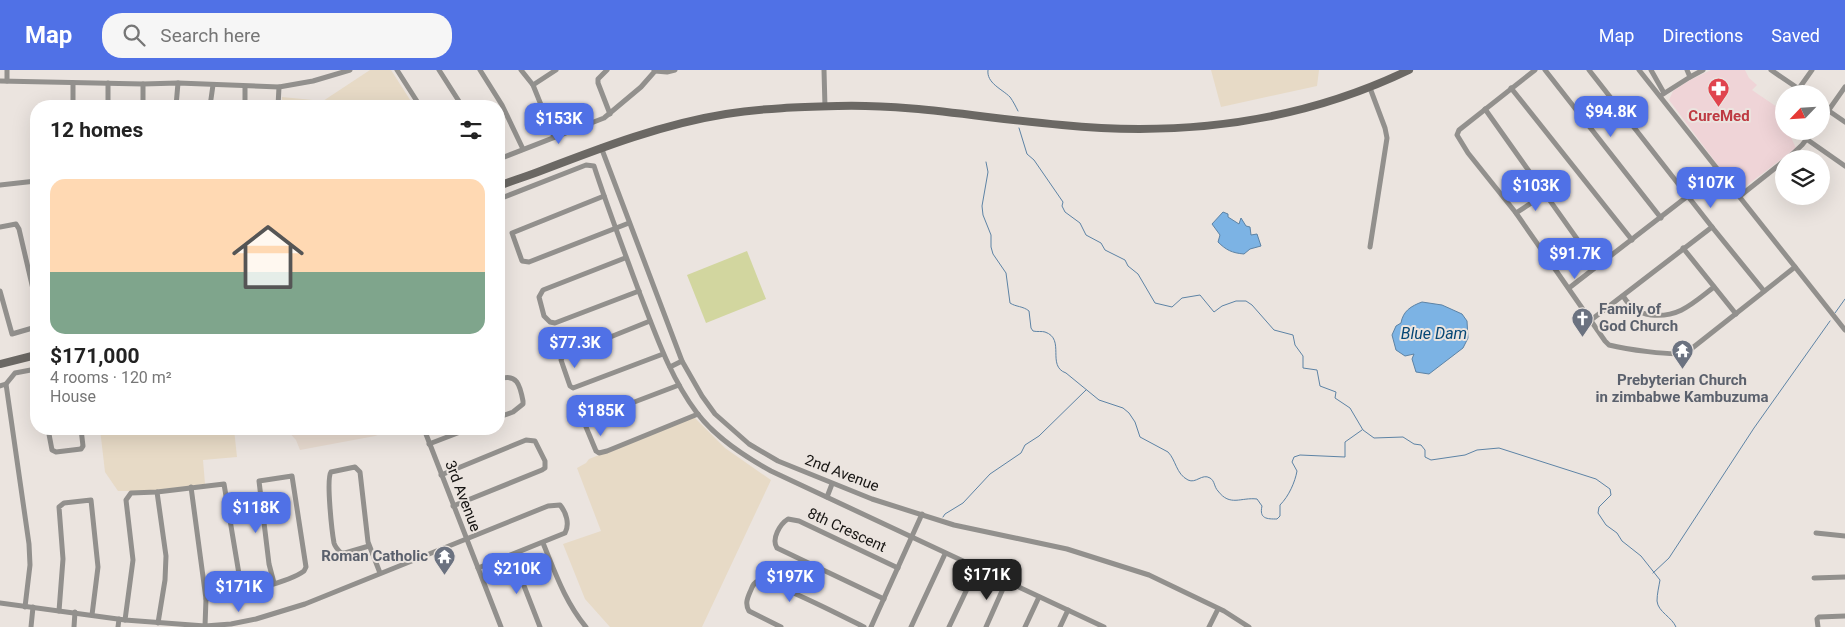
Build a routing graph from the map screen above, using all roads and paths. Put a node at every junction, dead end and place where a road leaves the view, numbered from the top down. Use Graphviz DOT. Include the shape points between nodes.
graph roads {
  1 [pos="7,70"];
  2 [pos="350,70"];
  3 [pos="397,70"];
  4 [pos="439,70"];
  5 [pos="480,70"];
  6 [pos="521,70"];
  7 [pos="556,70"];
  8 [pos="607,70"];
  9 [pos="675,70"];
  10 [pos="824,70"];
  11 [pos="1535,70"];
  12 [pos="1545,70"];
  13 [pos="1589,70"];
  14 [pos="1639,70"];
  15 [pos="1651,70"];
  16 [pos="1687,70"];
  17 [pos="1703,70"];
  18 [pos="1772,70"];
  19 [pos="1812,70"];
  20 [pos="655,71"];
  21 [pos="1407,71"];
  22 [pos="1690,77"];
  23 [pos="0,81"];
  24 [pos="7,81"];
  25 [pos="73,82"];
  26 [pos="108,83"];
  27 [pos="178,83"];
  28 [pos="143,84"];
  29 [pos="213,85"];
  30 [pos="1790,85"];
  31 [pos="1801,85"];
  32 [pos="244,86"];
  33 [pos="533,86"];
  34 [pos="279,87"];
  35 [pos="1845,87"];
  36 [pos="1370,88"];
  37 [pos="1511,88"];
  38 [pos="1662,95"];
  39 [pos="74,100"];
  40 [pos="108,100"];
  41 [pos="143,100"];
  42 [pos="177,100"];
  43 [pos="211,100"];
  44 [pos="245,100"];
  45 [pos="278,100"];
  46 [pos="416,100"];
  47 [pos="458,100"];
  48 [pos="499,100"];
  49 [pos="1613,101"];
  50 [pos="825,107"];
  51 [pos="1485,109"];
  52 [pos="1830,110"];
  53 [pos="505,111"];
  54 [pos="1830,112"];
  55 [pos="610,114"];
  56 [pos="1845,122"];
  57 [pos="1586,123"];
  58 [pos="554,136"];
  59 [pos="1806,140"];
  60 [pos="601,147"];
  61 [pos="523,149"];
  62 [pos="1796,150"];
  63 [pos="505,156"];
  64 [pos="606,160"];
  65 [pos="594,166"];
  66 [pos="1845,166"];
  67 [pos="1775,168"];
  68 [pos="1720,171"];
  69 [pos="30,182"];
  70 [pos="505,184"];
  71 [pos="0,185"];
  72 [pos="1545,194"];
  73 [pos="604,196"];
  74 [pos="1688,196"];
  75 [pos="1740,196"];
  76 [pos="505,197"];
  77 [pos="1516,213"];
  78 [pos="1661,218"];
  79 [pos="629,223"];
  80 [pos="0,227"];
  81 [pos="1712,227"];
  82 [pos="616,228"];
  83 [pos="1632,240"];
  84 [pos="1370,247"];
  85 [pos="1683,248"];
  86 [pos="625,258"];
  87 [pos="1597,267"];
  88 [pos="1795,267"];
  89 [pos="30,276"];
  90 [pos="1714,287"];
  91 [pos="1569,288"];
  92 [pos="0,291"];
  93 [pos="639,291"];
  94 [pos="1764,291"];
  95 [pos="1623,296"];
  96 [pos="1736,314"];
  97 [pos="1591,320"];
  98 [pos="650,322"];
  99 [pos="30,329"];
  100 [pos="1845,330"];
  101 [pos="663,354"];
  102 [pos="30,356"];
  103 [pos="682,361"];
  104 [pos="0,364"];
  105 [pos="670,367"];
  106 [pos="30,370"];
  107 [pos="505,377"];
  108 [pos="3,385"];
  109 [pos="679,385"];
  110 [pos="505,414"];
  111 [pos="698,414"];
  112 [pos="49,435"];
  113 [pos="82,435"];
  114 [pos="426,435"];
  115 [pos="453,435"];
  116 [pos="430,444"];
  117 [pos="441,475"];
  118 [pos="832,484"];
  119 [pos="191,487"];
  120 [pos="157,492"];
  121 [pos="826,497"];
  122 [pos="453,506"];
  123 [pos="922,514"];
  124 [pos="1816,533"];
  125 [pos="1845,536"];
  126 [pos="912,538"];
  127 [pos="466,539"];
  128 [pos="543,543"];
  129 [pos="369,546"];
  130 [pos="945,554"];
  131 [pos="512,555"];
  132 [pos="478,568"];
  133 [pos="898,568"];
  134 [pos="977,568"];
  135 [pos="380,573"];
  136 [pos="1845,577"];
  137 [pos="1814,578"];
  138 [pos="274,582"];
  139 [pos="1006,582"];
  140 [pos="242,592"];
  141 [pos="1039,597"];
  142 [pos="206,598"];
  143 [pos="884,599"];
  144 [pos="0,603"];
  145 [pos="25,606"];
  146 [pos="33,607"];
  147 [pos="1218,609"];
  148 [pos="59,610"];
  149 [pos="1068,610"];
  150 [pos="75,612"];
  151 [pos="92,615"];
  152 [pos="1845,616"];
  153 [pos="119,619"];
  154 [pos="126,620"];
  155 [pos="161,624"];
  156 [pos="206,626"];
  157 [pos="1101,626"];
  158 [pos="1248,626"];
  159 [pos="31,627"];
  160 [pos="74,627"];
  161 [pos="118,627"];
  162 [pos="501,627"];
  163 [pos="540,627"];
  164 [pos="586,627"];
  165 [pos="782,627"];
  166 [pos="864,627"];
  167 [pos="871,627"];
  168 [pos="911,627"];
  169 [pos="949,627"];
  170 [pos="986,627"];
  171 [pos="1025,627"];
  172 [pos="1060,627"];
  173 [pos="1209,627"];
  174 [pos="1818,627"];
  1 -- 24 [label="street"];
  2 -- 34 [label="street"];
  3 -- 46 [label="street"];
  4 -- 47 [label="street"];
  5 -- 48 [label="street"];
  6 -- 33 [label="street"];
  7 -- 33 [label="street"];
  8 -- 55 [label="street" via="598,83"];
  9 -- 20 [label="street"];
  10 -- 50 [label="street"];
  11 -- 37 [label="street"];
  12 -- 57 [label="street"];
  13 -- 49 [label="street"];
  14 -- 38 [label="street"];
  15 -- 38 [label="street"];
  16 -- 22 [label="street"];
  17 -- 22 [label="street"];
  18 -- 30 [label="street"];
  19 -- 31 [label="street"];
  20 -- 55 [label="street"];
  21 -- 36 [label="street"];
  22 -- 38 [label="street"];
  23 -- 24 [label="street"];
  24 -- 25 [label="street"];
  25 -- 26 [label="street"];
  25 -- 39 [label="street"];
  26 -- 28 [label="street"];
  26 -- 40 [label="street"];
  27 -- 28 [label="street"];
  27 -- 29 [label="street"];
  27 -- 42 [label="street"];
  28 -- 41 [label="street"];
  29 -- 32 [label="street"];
  29 -- 43 [label="street"];
  32 -- 34 [label="street"];
  32 -- 44 [label="street"];
  33 -- 58 [label="street"];
  34 -- 45 [label="street"];
  35 -- 52 [label="street"];
  36 -- 50 [label="street" via="1260,120 1158,129 1061,125 891,107"];
  36 -- 84 [label="street" via="1387,138"];
  37 -- 51 [label="street"];
  37 -- 83 [label="street"];
  38 -- 68 [label="street"];
  49 -- 57 [label="street"];
  49 -- 74 [label="street"];
  50 -- 60 [label="street" via="725,114"];
  51 -- 72 [label="street"];
  51 -- 77 [label="street" via="1459,130 1458,135 1468,153"];
  53 -- 61 [label="street"];
  54 -- 56 [label="street"];
  55 -- 58 [label="street"];
  57 -- 78 [label="street"];
  58 -- 61 [label="street"];
  59 -- 62 [label="street"];
  59 -- 66 [label="street"];
  60 -- 64 [label="street, 2nd Avenue"];
  60 -- 70 [label="street"];
  61 -- 63 [label="street"];
  64 -- 65 [label="street"];
  64 -- 79 [label="street, 2nd Avenue"];
  65 -- 73 [label="street"];
  65 -- 76 [label="street" via="586,166"];
  67 -- 75 [label="street"];
  68 -- 74 [label="street"];
  68 -- 75 [label="street"];
  69 -- 71 [label="street"];
  72 -- 77 [label="street"];
  72 -- 87 [label="street"];
  73 -- 82 [label="street"];
  73 -- 82 [label="street" via="512,233 522,261"];
  74 -- 78 [label="street"];
  74 -- 81 [label="street"];
  75 -- 88 [label="street"];
  77 -- 91 [label="street"];
  78 -- 83 [label="street"];
  79 -- 82 [label="street"];
  79 -- 103 [label="street, 2nd Avenue"];
  80 -- 89 [label="street" via="16,224"];
  81 -- 85 [label="street"];
  81 -- 94 [label="street"];
  82 -- 86 [label="street"];
  83 -- 87 [label="street"];
  85 -- 90 [label="street"];
  85 -- 95 [label="street"];
  86 -- 93 [label="street"];
  86 -- 93 [label="street" via="543,290 538,297 544,316 556,323"];
  87 -- 91 [label="street"];
  88 -- 94 [label="street"];
  88 -- 100 [label="street"];
  90 -- 95 [label="street" via="1682,311 1666,316 1638,312"];
  90 -- 96 [label="street"];
  91 -- 97 [label="street"];
  92 -- 99 [label="street" via="12,334"];
  93 -- 98 [label="street"];
  94 -- 96 [label="street"];
  95 -- 97 [label="street"];
  96 -- 97 [label="street" via="1691,350 1678,354 1610,344"];
  98 -- 101 [label="street"];
  98 -- 101 [label="street" via="562,356 570,386 575,387"];
  101 -- 105 [label="street"];
  102 -- 104 [label="street"];
  103 -- 105 [label="street"];
  103 -- 118 [label="street, 2nd Avenue" via="715,414 749,444 778,461"];
  105 -- 109 [label="street"];
  106 -- 108 [label="street" via="15,373"];
  107 -- 110 [label="street" via="514,379 523,404"];
  108 -- 145 [label="street" via="30,554"];
  109 -- 111 [label="street"];
  109 -- 111 [label="street" via="587,420 586,427 596,451 599,453"];
  111 -- 121 [label="street" via="722,439 754,462"];
  112 -- 113 [label="street" via="52,450 56,452 81,449 84,446"];
  114 -- 116 [label="street, 3rd Avenue"];
  115 -- 116 [label="street"];
  116 -- 117 [label="street, 3rd Avenue"];
  117 -- 122 [label="street, 3rd Avenue"];
  117 -- 122 [label="street" via="526,440 535,441 545,461 542,470"];
  118 -- 121 [label="street"];
  118 -- 123 [label="street, 2nd Avenue"];
  119 -- 120 [label="street"];
  119 -- 140 [label="street" via="224,484"];
  119 -- 142 [label="street"];
  120 -- 154 [label="street" via="131,493 126,500 133,560"];
  120 -- 155 [label="street" via="166,556"];
  121 -- 126 [label="street"];
  122 -- 127 [label="street, 3rd Avenue"];
  123 -- 126 [label="street"];
  123 -- 147 [label="street, 2nd Avenue" via="962,527 1099,558 1149,575"];
  124 -- 125 [label="street"];
  126 -- 130 [label="street"];
  126 -- 133 [label="street"];
  127 -- 128 [label="street" via="548,506 560,505 568,528 561,536"];
  127 -- 132 [label="street, 3rd Avenue"];
  127 -- 135 [label="street"];
  128 -- 131 [label="street"];
  128 -- 164 [label="street" via="571,608"];
  129 -- 129 [label="street" via="360,472 355,467 331,472 328,484 335,544 341,553"];
  129 -- 135 [label="street"];
  130 -- 134 [label="street"];
  130 -- 168 [label="street"];
  131 -- 132 [label="street"];
  131 -- 163 [label="street"];
  132 -- 162 [label="street, 3rd Avenue"];
  133 -- 143 [label="street"];
  133 -- 143 [label="street, 8th Crescent" via="799,522 788,520 782,523 774,544 777,548"];
  134 -- 139 [label="street"];
  134 -- 169 [label="street"];
  135 -- 156 [label="street" via="274,614"];
  136 -- 137 [label="street"];
  138 -- 138 [label="street" via="259,481 292,476 306,567 300,574"];
  138 -- 140 [label="street"];
  139 -- 141 [label="street"];
  139 -- 170 [label="street"];
  140 -- 142 [label="street"];
  141 -- 149 [label="street"];
  141 -- 171 [label="street"];
  142 -- 156 [label="street"];
  143 -- 167 [label="street"];
  144 -- 145 [label="street"];
  145 -- 146 [label="street"];
  146 -- 148 [label="street"];
  146 -- 159 [label="street"];
  147 -- 158 [label="street, 2nd Avenue"];
  147 -- 173 [label="street"];
  148 -- 150 [label="street"];
  148 -- 151 [label="street" via="63,559 59,507 64,503 91,500 98,567"];
  149 -- 157 [label="street"];
  149 -- 172 [label="street"];
  150 -- 151 [label="street"];
  150 -- 160 [label="street"];
  151 -- 153 [label="street"];
  152 -- 174 [label="street" via="1819,617"];
  153 -- 154 [label="street"];
  153 -- 161 [label="street"];
  154 -- 155 [label="street"];
  155 -- 156 [label="street"];
  165 -- 166 [label="street" via="748,611 747,600 756,582 776,586"];
}
